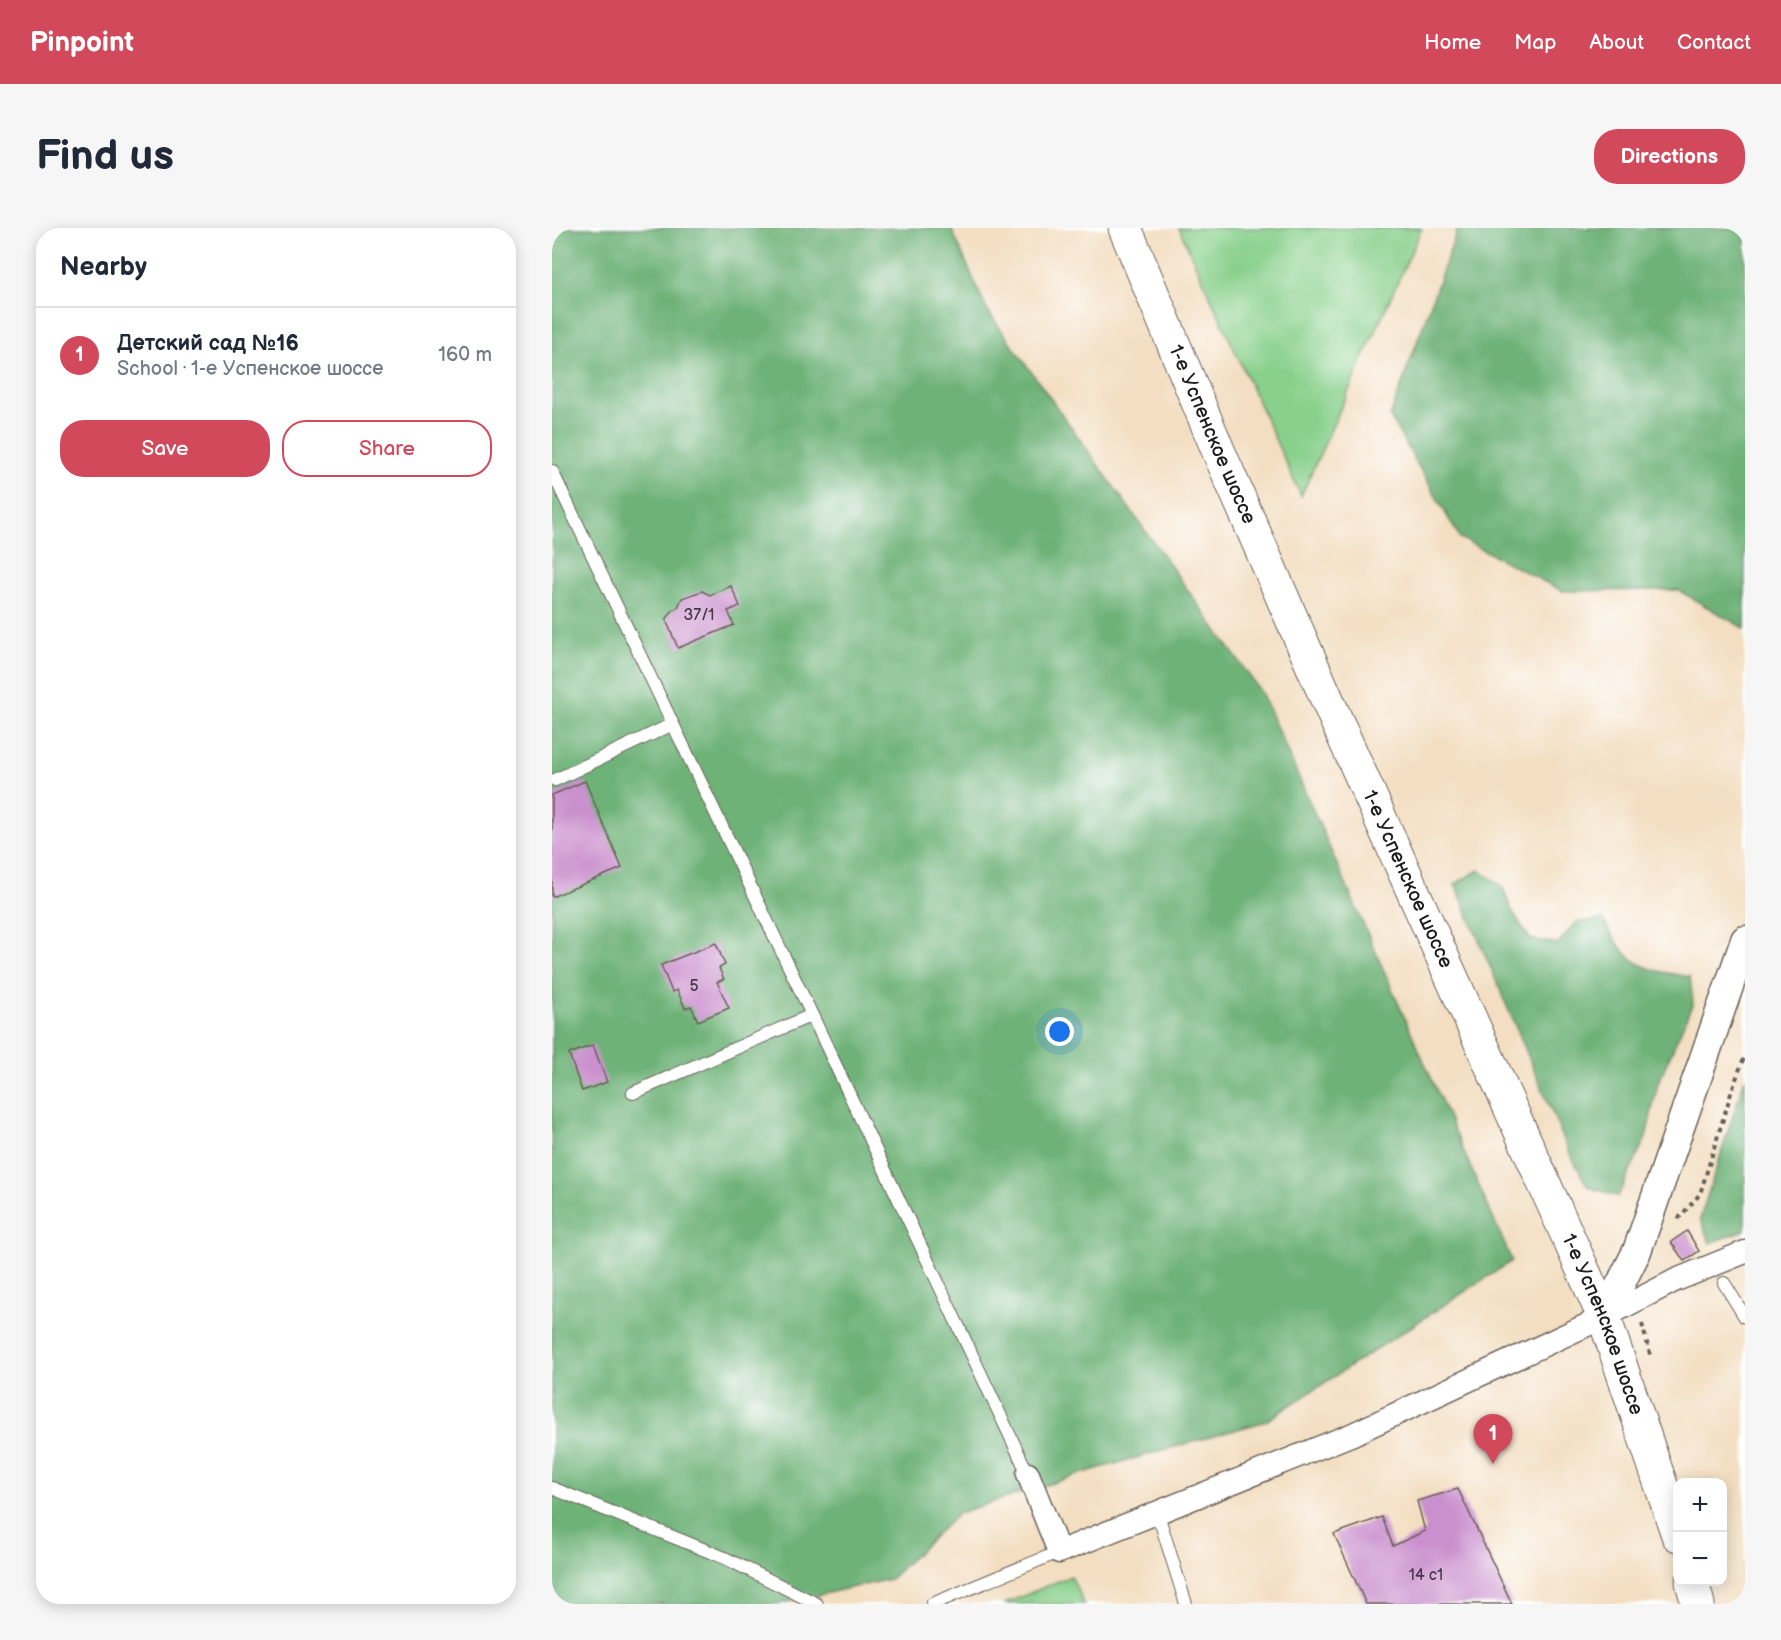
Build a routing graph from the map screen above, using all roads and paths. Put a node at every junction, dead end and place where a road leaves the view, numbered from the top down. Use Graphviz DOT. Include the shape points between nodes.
graph roads {
  1 [pos="1125,228"];
  2 [pos="552,471"];
  3 [pos="673,724"];
  4 [pos="555,780"];
  5 [pos="1745,940"];
  6 [pos="812,1015"];
  7 [pos="1745,1055"];
  8 [pos="633,1093"];
  9 [pos="1672,1226"];
  10 [pos="1745,1252"];
  11 [pos="1724,1283"];
  12 [pos="1604,1317"];
  13 [pos="1745,1317"];
  14 [pos="1028,1474"];
  15 [pos="552,1488"];
  16 [pos="1157,1511"];
  17 [pos="1676,1532"];
  18 [pos="1059,1552"];
  19 [pos="1693,1586"];
  20 [pos="817,1604"];
  21 [pos="932,1604"];
  22 [pos="1186,1604"];
  23 [pos="1698,1604"];
  1 -- 12 [label="main road, 1-е Успенское шоссе" via="1318,680"];
  2 -- 3 [label="lane"];
  3 -- 4 [label="lane"];
  3 -- 6 [label="lane"];
  5 -- 12 [label="street" via="1637,1251"];
  6 -- 8 [label="lane"];
  6 -- 14 [label="lane"];
  7 -- 9 [label="path" via="1700,1194"];
  10 -- 12 [label="street" via="1676,1280"];
  11 -- 13 [label="lane"];
  12 -- 16 [label="street" via="1353,1434"];
  12 -- 17 [label="main road, 1-е Успенское шоссе"];
  14 -- 18 [label="street"];
  15 -- 20 [label="lane" via="725,1558"];
  16 -- 18 [label="street"];
  16 -- 22 [label="lane"];
  18 -- 21 [label="lane"];
  19 -- 23 [label="main road"];
}
